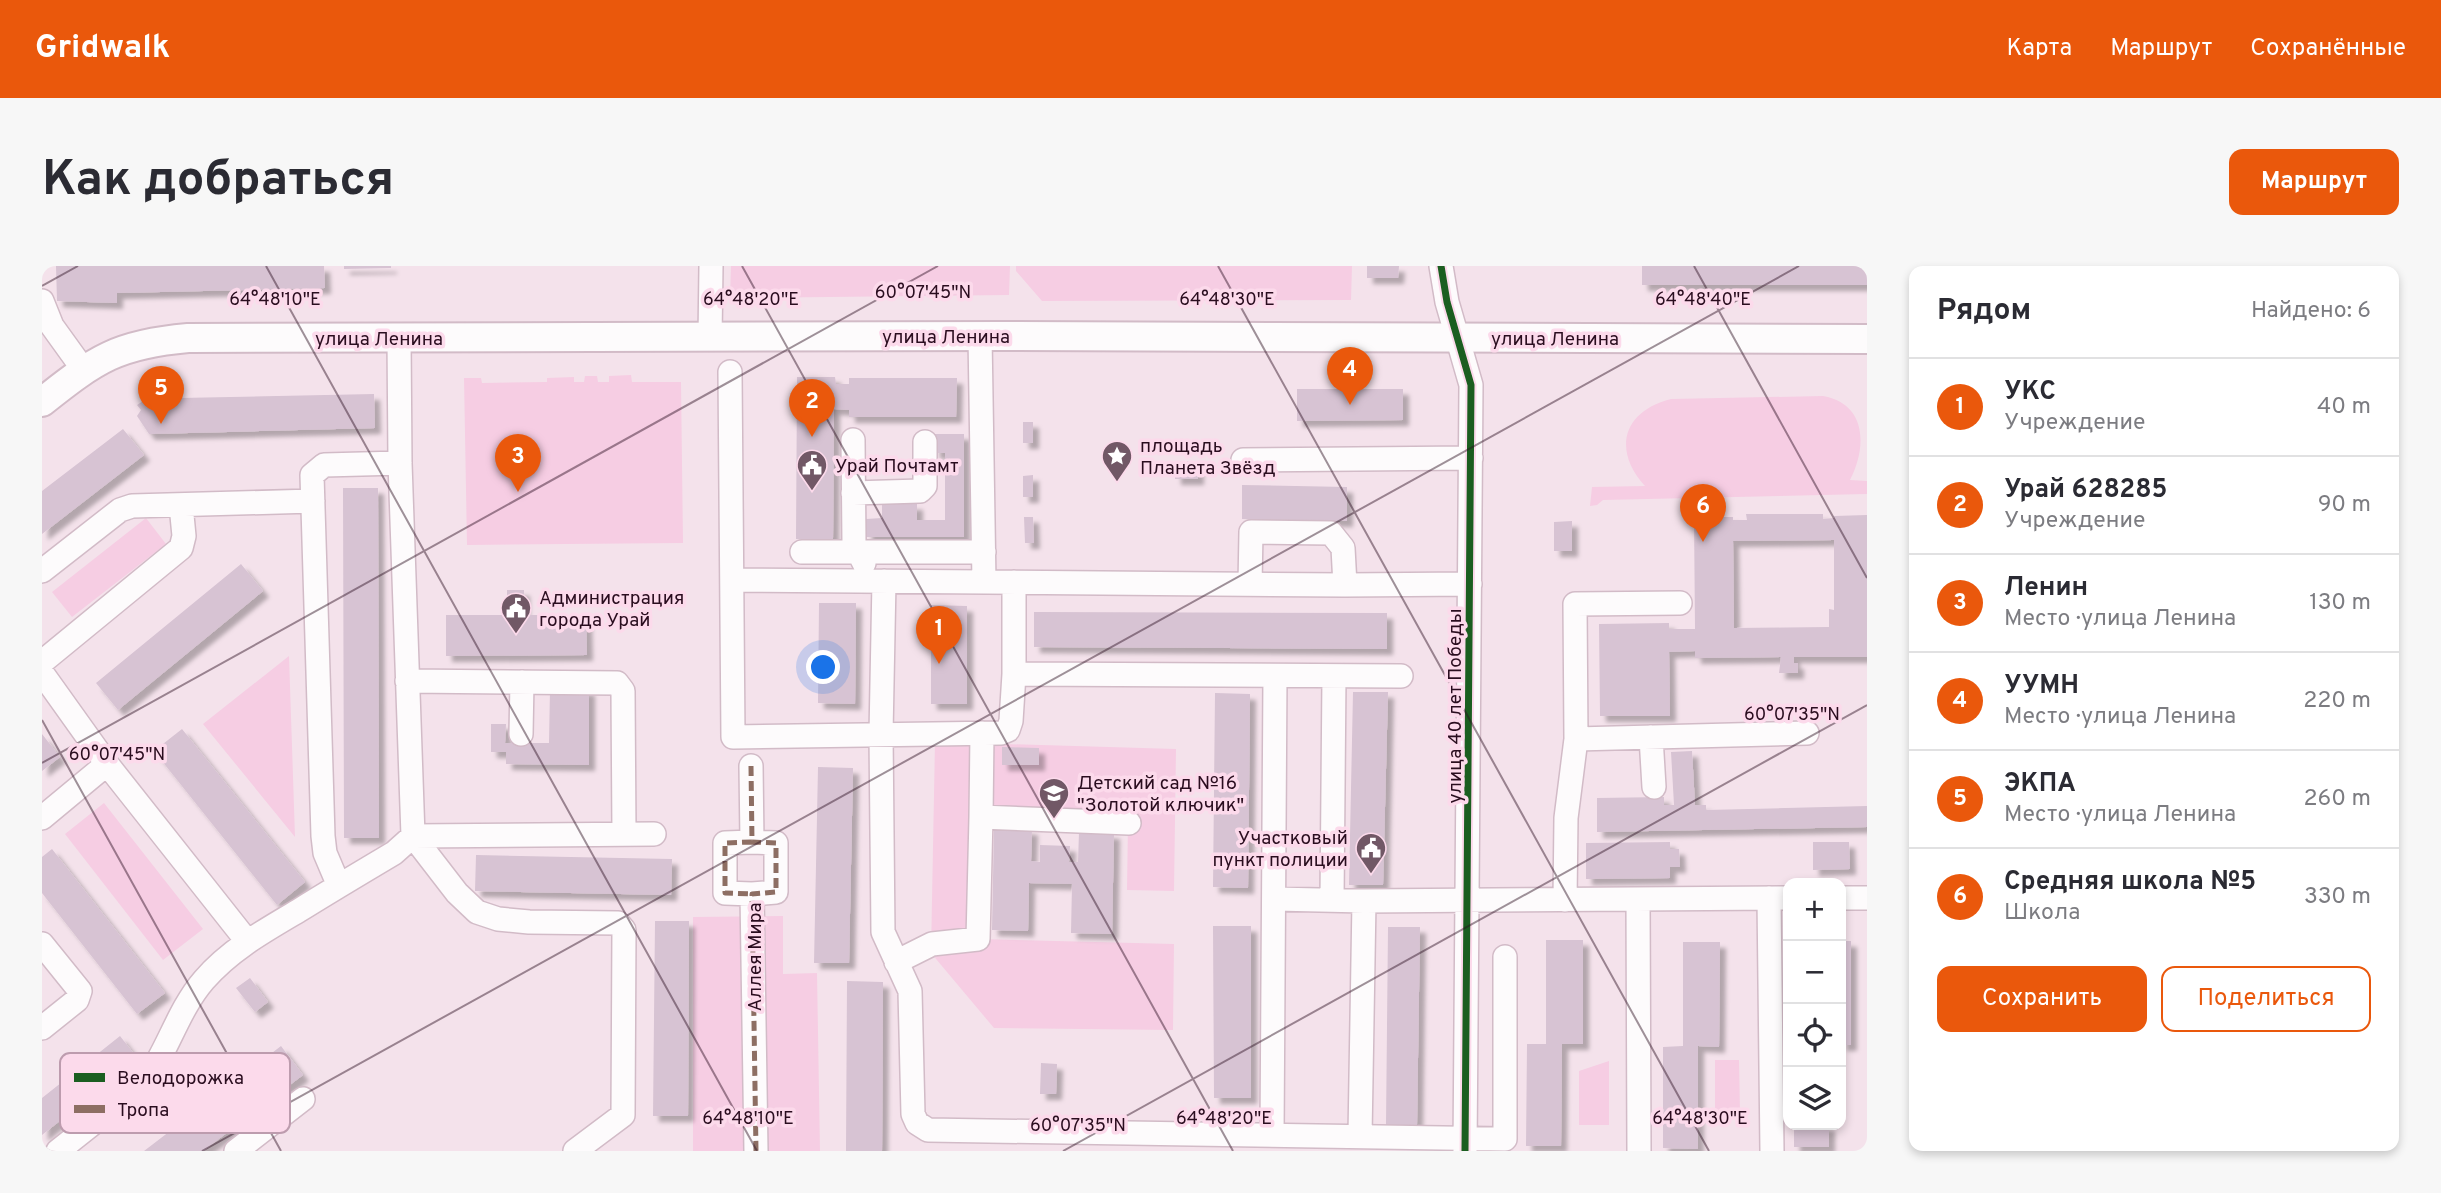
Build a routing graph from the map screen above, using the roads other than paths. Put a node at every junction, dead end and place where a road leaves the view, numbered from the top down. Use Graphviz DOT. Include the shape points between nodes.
graph roads {
  1 [pos="711,266"];
  2 [pos="1441,266"];
  3 [pos="42,301"];
  4 [pos="980,336"];
  5 [pos="399,338"];
  6 [pos="710,338"];
  7 [pos="1459,338"];
  8 [pos="1867,340"];
  9 [pos="83,369"];
  10 [pos="730,372"];
  11 [pos="42,402"];
  12 [pos="853,440"];
  13 [pos="925,442"];
  14 [pos="1471,458"];
  15 [pos="1243,460"];
  16 [pos="400,463"];
  17 [pos="853,493"];
  18 [pos="313,501"];
  19 [pos="181,505"];
  20 [pos="802,552"];
  21 [pos="858,552"];
  22 [pos="984,552"];
  23 [pos="42,571"];
  24 [pos="732,580"];
  25 [pos="879,581"];
  26 [pos="984,582"];
  27 [pos="1014,583"];
  28 [pos="1250,584"];
  29 [pos="1470,584"];
  30 [pos="1345,585"];
  31 [pos="1680,603"];
  32 [pos="42,662"];
  33 [pos="42,673"];
  34 [pos="1014,674"];
  35 [pos="1275,676"];
  36 [pos="1334,676"];
  37 [pos="1401,676"];
  38 [pos="407,681"];
  39 [pos="522,682"];
  40 [pos="982,733"];
  41 [pos="1807,733"];
  42 [pos="521,734"];
  43 [pos="881,734"];
  44 [pos="1651,737"];
  45 [pos="1576,739"];
  46 [pos="107,764"];
  47 [pos="751,766"];
  48 [pos="1654,787"];
  49 [pos="43,817"];
  50 [pos="981,817"];
  51 [pos="1129,822"];
  52 [pos="624,834"];
  53 [pos="654,834"];
  54 [pos="413,836"];
  55 [pos="751,842"];
  56 [pos="339,886"];
  57 [pos="752,894"];
  58 [pos="1779,898"];
  59 [pos="1846,898"];
  60 [pos="1867,898"];
  61 [pos="1275,899"];
  62 [pos="1638,899"];
  63 [pos="1468,900"];
  64 [pos="1565,900"];
  65 [pos="1332,901"];
  66 [pos="1364,901"];
  67 [pos="247,941"];
  68 [pos="42,944"];
  69 [pos="1505,957"];
  70 [pos="896,961"];
  71 [pos="42,1028"];
  72 [pos="162,1053"];
  73 [pos="303,1099"];
  74 [pos="290,1109"];
  75 [pos="81,1133"];
  76 [pos="259,1133"];
  77 [pos="1272,1135"];
  78 [pos="1360,1136"];
  79 [pos="1465,1144"];
  80 [pos="1505,1145"];
  81 [pos="58,1151"];
  82 [pos="236,1151"];
  83 [pos="575,1151"];
  84 [pos="756,1151"];
  85 [pos="1639,1151"];
  86 [pos="1772,1151"];
  1 -- 6 [label="street"];
  2 -- 7 [label="street, улица 40 лет Победы"];
  3 -- 9 [label="street" via="52,326"];
  4 -- 6 [label="main road, улица Ленина"];
  4 -- 7 [label="main road, улица Ленина"];
  4 -- 22 [label="street"];
  5 -- 6 [label="main road, улица Ленина"];
  5 -- 9 [label="main road, улица Ленина" via="151,341"];
  5 -- 16 [label="street"];
  7 -- 8 [label="main road, улица Ленина"];
  7 -- 14 [label="street, улица 40 лет Победы" via="1471,385"];
  9 -- 11 [label="main road, улица Ленина"];
  10 -- 24 [label="street"];
  12 -- 17 [label="street"];
  13 -- 17 [label="street" via="925,486 920,491"];
  14 -- 15 [label="street"];
  14 -- 29 [label="street, улица 40 лет Победы"];
  16 -- 18 [label="street" via="324,466 313,475"];
  16 -- 38 [label="street"];
  17 -- 21 [label="street"];
  18 -- 19 [label="street"];
  18 -- 56 [label="street" via="323,836 327,860"];
  19 -- 23 [label="street" via="120,510"];
  19 -- 32 [label="street" via="181,548"];
  20 -- 21 [label="street"];
  21 -- 22 [label="street"];
  21 -- 25 [label="street"];
  22 -- 26 [label="street"];
  24 -- 25 [label="street"];
  24 -- 43 [label="street" via="733,737"];
  25 -- 26 [label="street"];
  25 -- 43 [label="street"];
  26 -- 27 [label="street"];
  27 -- 28 [label="street"];
  27 -- 34 [label="street"];
  28 -- 30 [label="street"];
  28 -- 30 [label="street" via="1245,532 1331,533 1343,548"];
  29 -- 30 [label="street"];
  29 -- 63 [label="street, улица 40 лет Победы"];
  31 -- 45 [label="street" via="1575,604"];
  33 -- 46 [label="street"];
  34 -- 35 [label="street"];
  34 -- 40 [label="street" via="1008,730"];
  35 -- 36 [label="street"];
  35 -- 61 [label="street"];
  36 -- 37 [label="street"];
  36 -- 65 [label="street"];
  38 -- 39 [label="street"];
  38 -- 54 [label="street"];
  39 -- 42 [label="street"];
  39 -- 52 [label="street" via="617,683 623,691"];
  40 -- 43 [label="street"];
  40 -- 50 [label="street"];
  41 -- 44 [label="street"];
  43 -- 70 [label="street" via="883,932"];
  44 -- 45 [label="street"];
  44 -- 48 [label="street"];
  45 -- 64 [label="street" via="1566,818"];
  46 -- 49 [label="street"];
  46 -- 67 [label="street"];
  47 -- 55 [label="street"];
  50 -- 51 [label="street"];
  50 -- 70 [label="street" via="978,939 932,944"];
  52 -- 53 [label="street"];
  52 -- 54 [label="street"];
  54 -- 56 [label="street"];
  54 -- 83 [label="street" via="477,912 528,922 618,923 624,930 623,1115"];
  55 -- 57 [label="street, Аллея Мира" via="776,843 776,892"];
  55 -- 57 [label="street, Аллея Мира" via="725,843 725,893"];
  56 -- 67 [label="street"];
  57 -- 84 [label="street, Аллея Мира"];
  58 -- 62 [label="street"];
  58 -- 86 [label="street"];
  59 -- 60 [label="street"];
  61 -- 65 [label="street"];
  61 -- 77 [label="street"];
  62 -- 64 [label="street"];
  62 -- 85 [label="street"];
  63 -- 64 [label="street"];
  63 -- 66 [label="street"];
  63 -- 79 [label="street, улица 40 лет Победы"];
  65 -- 66 [label="street"];
  66 -- 78 [label="street"];
  67 -- 72 [label="street" via="202,982"];
  68 -- 71 [label="street" via="80,991 77,1000"];
  69 -- 80 [label="street"];
  70 -- 77 [label="street" via="910,991 913,1114 917,1124 928,1130"];
  73 -- 74 [label="street"];
  75 -- 81 [label="street"];
  76 -- 82 [label="street"];
  77 -- 78 [label="street"];
  78 -- 79 [label="street"];
  79 -- 80 [label="street"];
}
